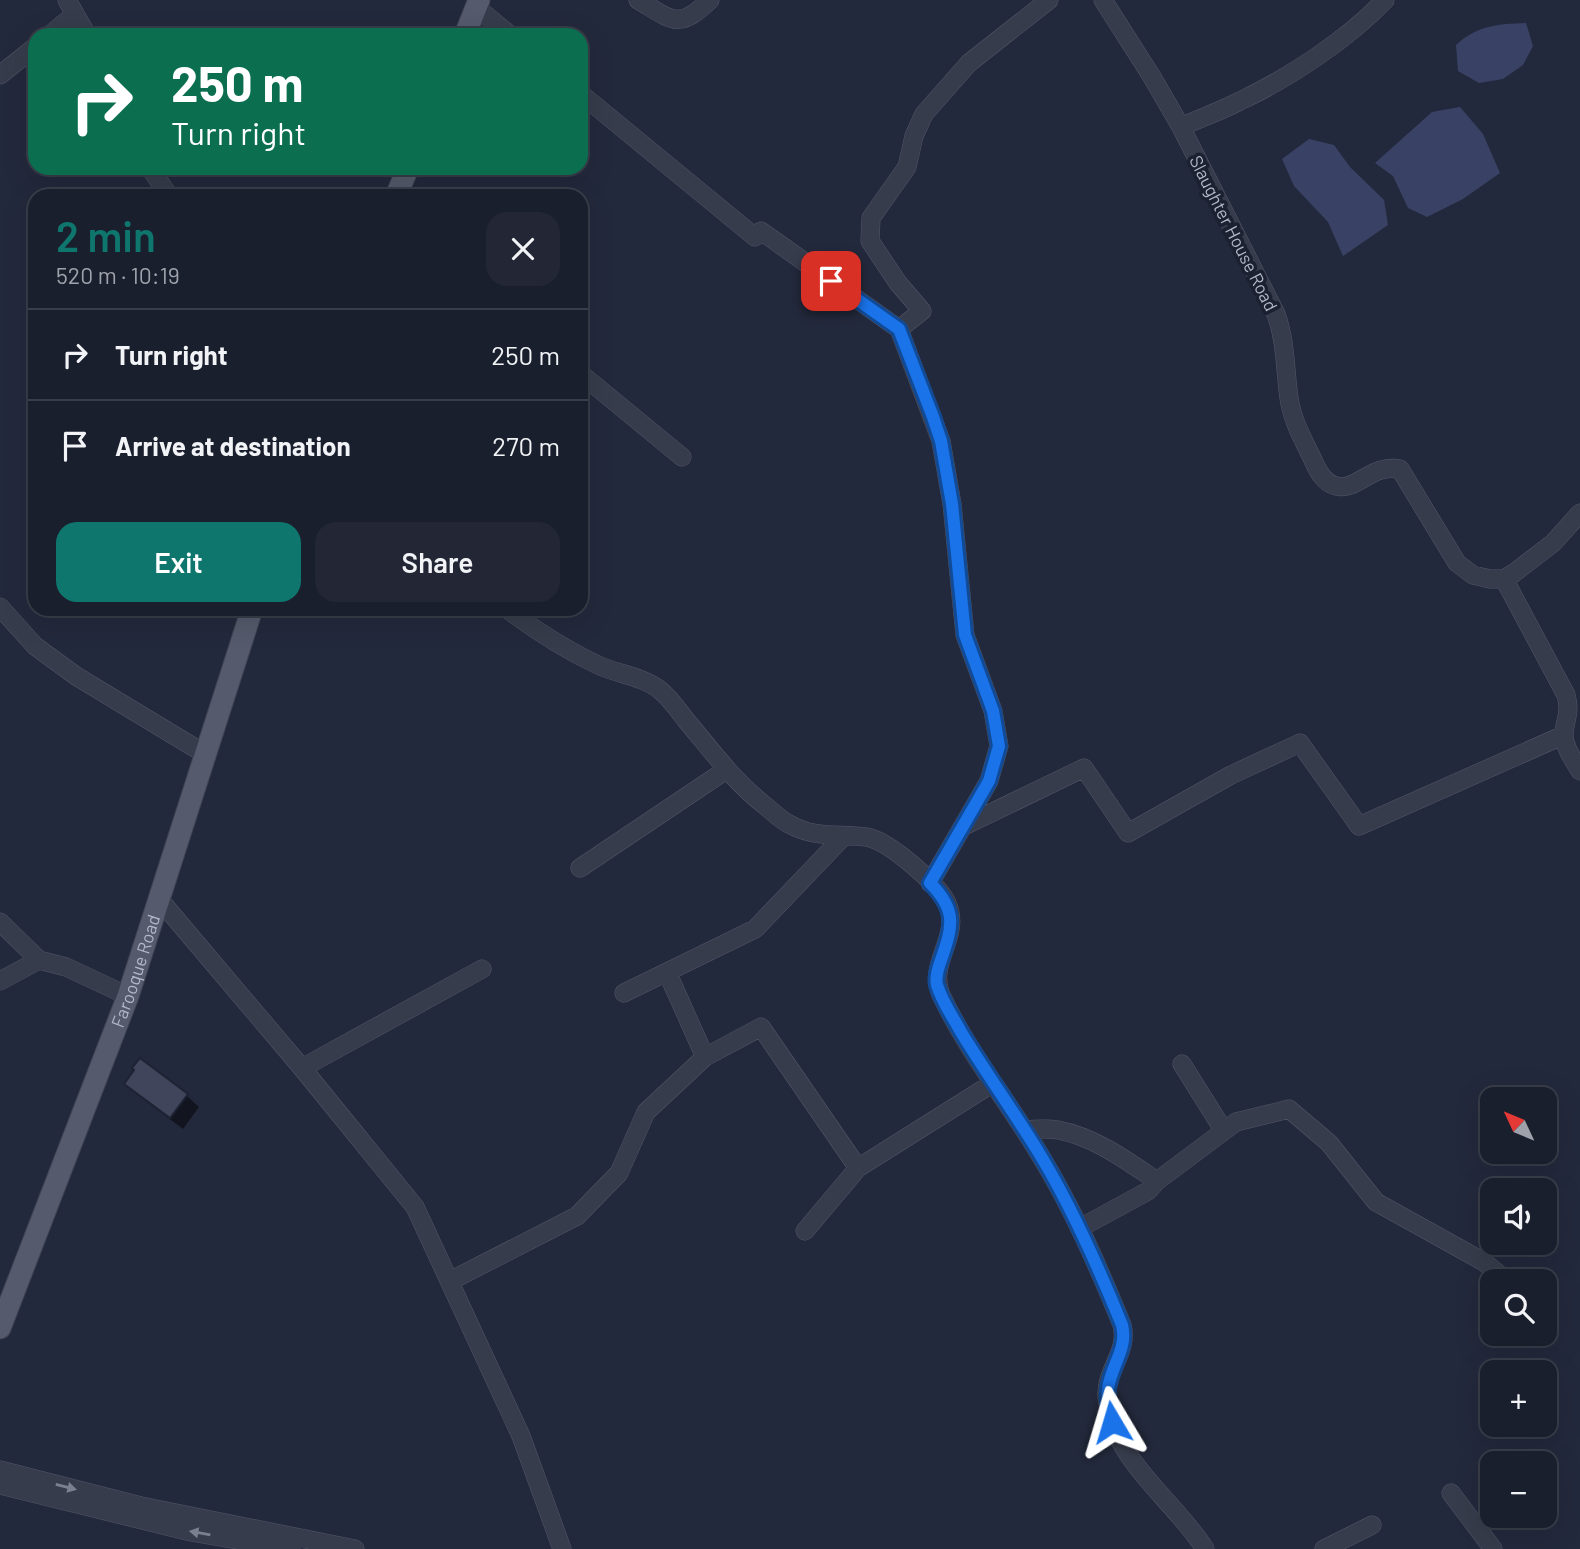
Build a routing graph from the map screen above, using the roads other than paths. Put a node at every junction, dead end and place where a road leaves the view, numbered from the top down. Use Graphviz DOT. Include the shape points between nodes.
graph roads {
  1 [pos="638,0"];
  2 [pos="710,0"];
  3 [pos="1049,0"];
  4 [pos="1103,0"];
  5 [pos="1385,0"];
  6 [pos="478,4"];
  7 [pos="71,7"];
  8 [pos="55,28"];
  9 [pos="83,28"];
  10 [pos="468,28"];
  11 [pos="503,28"];
  12 [pos="28,53"];
  13 [pos="0,75"];
  14 [pos="588,100"];
  15 [pos="1181,127"];
  16 [pos="899,329"];
  17 [pos="588,380"];
  18 [pos="682,457"];
  19 [pos="1580,513"];
  20 [pos="1504,579"];
  21 [pos="0,607"];
  22 [pos="250,616"];
  23 [pos="518,616"];
  24 [pos="1564,735"];
  25 [pos="205,754"];
  26 [pos="726,770"];
  27 [pos="1580,771"];
  28 [pos="966,825"];
  29 [pos="844,836"];
  30 [pos="580,868"];
  31 [pos="930,883"];
  32 [pos="159,899"];
  33 [pos="0,922"];
  34 [pos="39,960"];
  35 [pos="482,969"];
  36 [pos="667,972"];
  37 [pos="0,981"];
  38 [pos="624,993"];
  39 [pos="128,996"];
  40 [pos="705,1057"];
  41 [pos="1182,1064"];
  42 [pos="302,1068"];
  43 [pos="993,1083"];
  44 [pos="1024,1130"];
  45 [pos="1224,1131"];
  46 [pos="858,1168"];
  47 [pos="1157,1181"];
  48 [pos="1080,1228"];
  49 [pos="805,1231"];
  50 [pos="1492,1269"];
  51 [pos="450,1281"];
  52 [pos="0,1328"];
  53 [pos="0,1470"];
  54 [pos="0,1485"];
  55 [pos="1451,1493"];
  56 [pos="1372,1525"];
  57 [pos="291,1549"];
  58 [pos="355,1549"];
  59 [pos="562,1549"];
  60 [pos="1205,1549"];
  61 [pos="1324,1549"];
  62 [pos="1493,1549"];
  1 -- 2 [label="street" via="673,20 687,19"];
  3 -- 16 [label="street" via="969,63 924,114 908,167 871,218 870,241 922,311"];
  4 -- 15 [label="street, Slaughter House Road"];
  5 -- 15 [label="street" via="1366,20 1299,68"];
  6 -- 10 [label="main road"];
  6 -- 11 [label="street"];
  7 -- 8 [label="street"];
  7 -- 9 [label="street"];
  12 -- 13 [label="street"];
  14 -- 16 [label="street" via="758,234"];
  15 -- 20 [label="street, Slaughter House Road" via="1276,314 1283,335 1289,401 1298,431 1326,481 1348,486 1378,469 1400,469 1457,563 1473,575"];
  16 -- 28 [label="street" via="941,441 965,635 993,711 999,746 989,781"];
  17 -- 18 [label="street"];
  19 -- 20 [label="street" via="1553,543"];
  20 -- 24 [label="street" via="1566,695 1570,708"];
  21 -- 25 [label="street" via="35,646 76,676"];
  22 -- 25 [label="main road, Farooque Road"];
  23 -- 26 [label="street" via="598,665 661,691"];
  24 -- 27 [label="street"];
  24 -- 28 [label="street" via="1359,826 1300,743 1231,775 1128,833 1084,768"];
  25 -- 32 [label="main road, Farooque Road"];
  26 -- 29 [label="street" via="786,823 821,836"];
  26 -- 30 [label="street"];
  28 -- 31 [label="street"];
  29 -- 31 [label="street" via="878,841"];
  29 -- 36 [label="street" via="755,929"];
  31 -- 43 [label="street" via="947,904 951,923 936,983"];
  32 -- 39 [label="main road, Farooque Road"];
  32 -- 42 [label="street"];
  33 -- 34 [label="street"];
  34 -- 37 [label="street"];
  34 -- 39 [label="street" via="66,967"];
  35 -- 42 [label="street"];
  36 -- 38 [label="street"];
  36 -- 40 [label="street"];
  39 -- 52 [label="main road, Farooque Road"];
  40 -- 46 [label="street" via="761,1027"];
  40 -- 51 [label="street" via="646,1112 619,1173 577,1216"];
  41 -- 45 [label="street"];
  42 -- 51 [label="street" via="415,1207"];
  43 -- 44 [label="street"];
  43 -- 46 [label="street"];
  44 -- 47 [label="street" via="1077,1134"];
  44 -- 48 [label="street"];
  45 -- 47 [label="street"];
  45 -- 50 [label="street" via="1236,1122 1289,1110 1329,1143 1377,1202"];
  46 -- 49 [label="street"];
  47 -- 48 [label="street" via="1148,1191"];
  48 -- 60 [label="street" via="1125,1336 1107,1393 1112,1422 1144,1478 1177,1511"];
  51 -- 59 [label="street" via="521,1436"];
  53 -- 58 [label="street, one-way" via="141,1506"];
  57 -- 54 [label="street, one-way" via="191,1532"];
  55 -- 62 [label="street"];
  56 -- 61 [label="street"];
}
